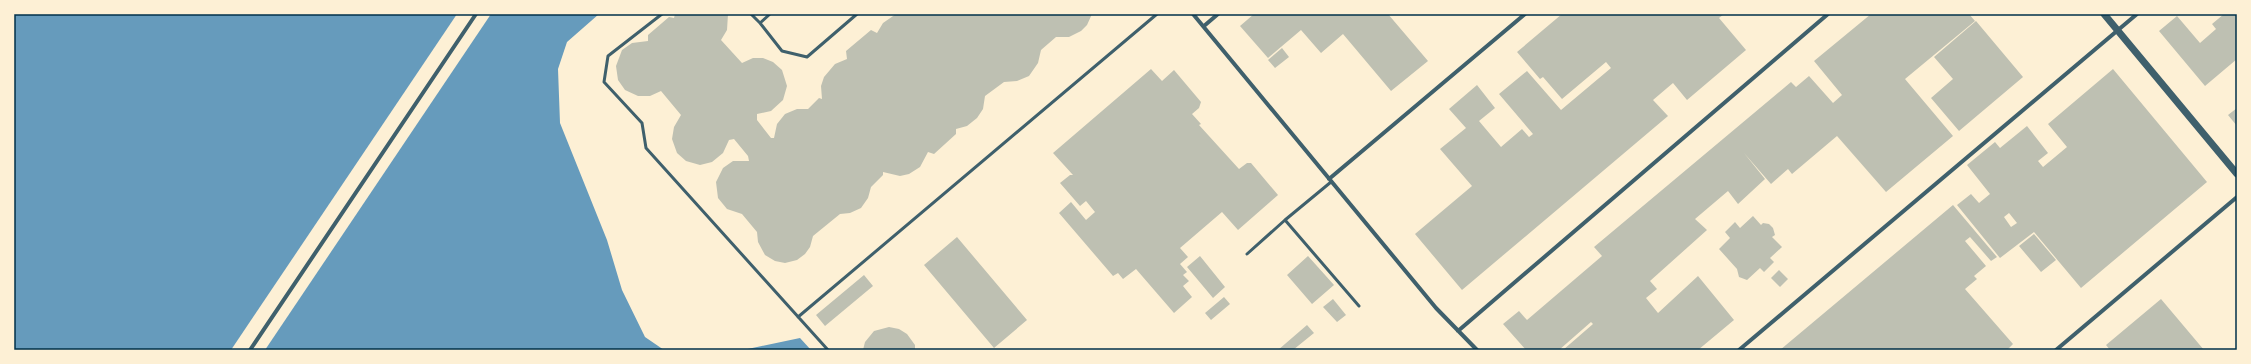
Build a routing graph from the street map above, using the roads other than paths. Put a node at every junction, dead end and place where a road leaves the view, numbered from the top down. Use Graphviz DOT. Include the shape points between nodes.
graph roads {
  1 [pos="476,14"];
  2 [pos="662,14"];
  3 [pos="751,14"];
  4 [pos="770,14"];
  5 [pos="857,14"];
  6 [pos="1157,14"];
  7 [pos="1194,14"];
  8 [pos="1218,14"];
  9 [pos="1525,14"];
  10 [pos="1828,14"];
  11 [pos="2104,14"];
  12 [pos="2137,14"];
  13 [pos="760,22"];
  14 [pos="1204,26"];
  15 [pos="2118,30"];
  16 [pos="2237,174"];
  17 [pos="1330,181"];
  18 [pos="2237,197"];
  19 [pos="1285,220"];
  20 [pos="1247,254"];
  21 [pos="1359,306"];
  22 [pos="798,317"];
  23 [pos="1458,331"];
  24 [pos="250,350"];
  25 [pos="828,350"];
  26 [pos="1477,350"];
  27 [pos="1739,350"];
  28 [pos="2056,350"];
  1 -- 24 [label="street"];
  2 -- 22 [label="lane" via="608,56 604,82 642,123 646,148"];
  3 -- 13 [label="lane"];
  4 -- 13 [label="lane"];
  5 -- 13 [label="lane" via="807,57 782,51"];
  6 -- 22 [label="lane"];
  7 -- 14 [label="street"];
  8 -- 14 [label="street"];
  9 -- 17 [label="street"];
  10 -- 23 [label="street"];
  11 -- 15 [label="street"];
  12 -- 15 [label="street"];
  14 -- 17 [label="street"];
  15 -- 16 [label="street"];
  15 -- 27 [label="street"];
  17 -- 19 [label="lane"];
  17 -- 23 [label="street"];
  18 -- 28 [label="street"];
  19 -- 20 [label="lane"];
  19 -- 21 [label="lane"];
  22 -- 25 [label="lane"];
  23 -- 26 [label="street"];
}
